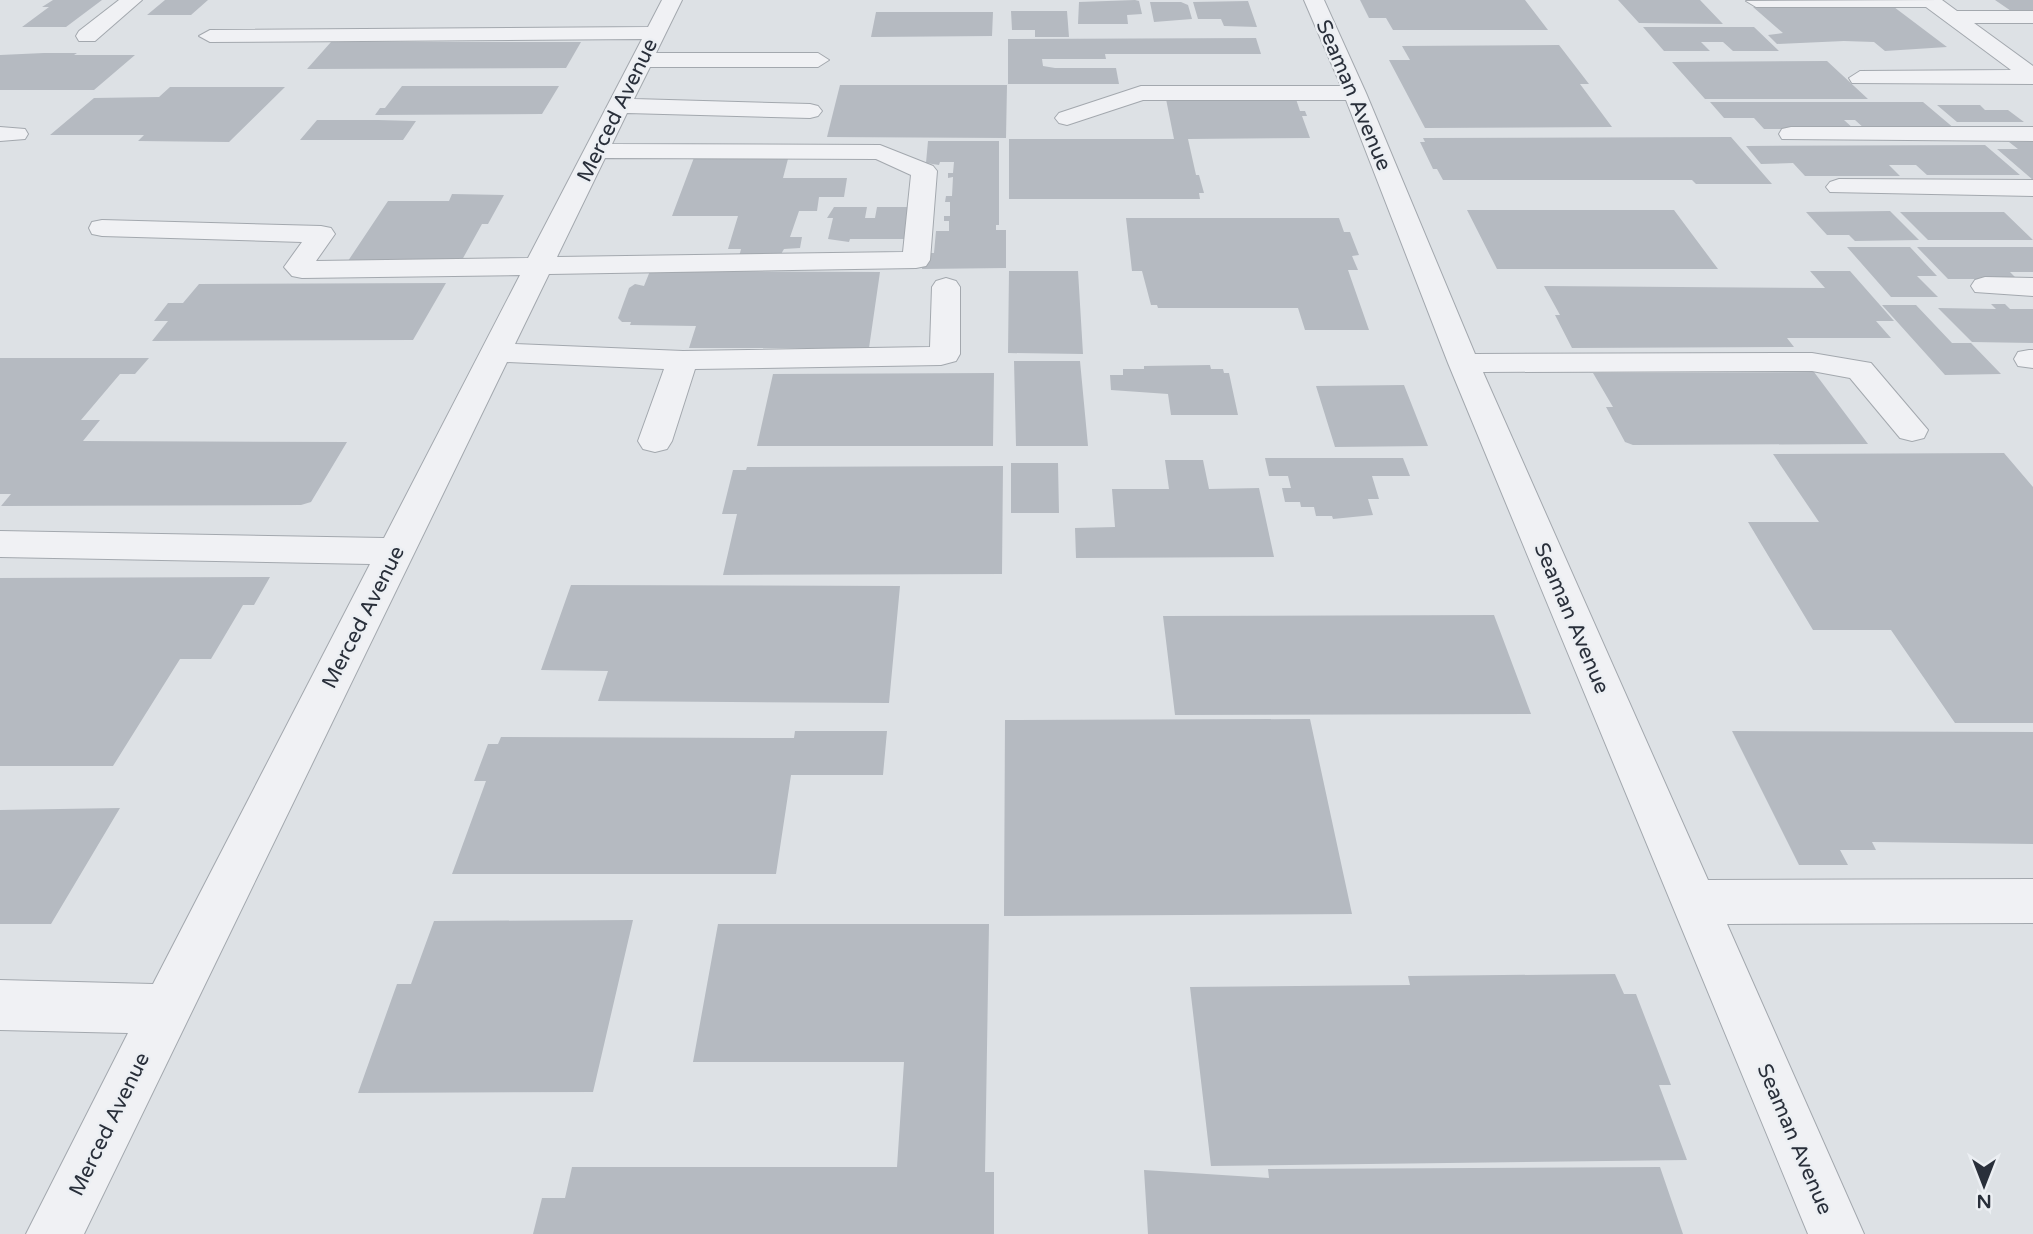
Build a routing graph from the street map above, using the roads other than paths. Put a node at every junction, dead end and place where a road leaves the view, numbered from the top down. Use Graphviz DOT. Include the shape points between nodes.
graph roads {
  1 [pos="132,0"];
  2 [pos="1314,0"];
  3 [pos="1756,1"];
  4 [pos="1930,1"];
  5 [pos="1952,17"];
  6 [pos="2033,17"];
  7 [pos="657,31"];
  8 [pos="87,36"];
  9 [pos="210,36"];
  10 [pos="818,60"];
  11 [pos="2033,77"];
  12 [pos="1860,78"];
  13 [pos="1355,93"];
  14 [pos="619,106"];
  15 [pos="810,111"];
  16 [pos="1066,118"];
  17 [pos="1791,134"];
  18 [pos="2033,134"];
  19 [pos="597,151"];
  20 [pos="1839,187"];
  21 [pos="2033,188"];
  22 [pos="102,228"];
  23 [pos="540,265"];
  24 [pos="1985,286"];
  25 [pos="946,287"];
  26 [pos="2033,287"];
  27 [pos="496,352"];
  28 [pos="684,360"];
  29 [pos="1463,363"];
  30 [pos="1912,430"];
  31 [pos="654,441"];
  32 [pos="0,544"];
  33 [pos="396,551"];
  34 [pos="2033,901"];
  35 [pos="1694,902"];
  36 [pos="0,1005"];
  37 [pos="167,1009"];
  38 [pos="54,1234"];
  39 [pos="1836,1234"];
  1 -- 8 [label="street"];
  2 -- 13 [label="street, Seaman Avenue"];
  3 -- 4 [label="street"];
  4 -- 5 [label="street"];
  5 -- 6 [label="street"];
  5 -- 11 [label="street"];
  7 -- 9 [label="street"];
  7 -- 10 [label="street"];
  7 -- 14 [label="street, Merced Avenue"];
  11 -- 12 [label="street"];
  13 -- 16 [label="street" via="1141,93"];
  13 -- 29 [label="street, Seaman Avenue"];
  14 -- 15 [label="street"];
  14 -- 19 [label="street, Merced Avenue"];
  17 -- 18 [label="street"];
  19 -- 23 [label="street, Merced Avenue"];
  19 -- 23 [label="street" via="880,152 924,171 916,260"];
  20 -- 21 [label="street"];
  22 -- 23 [label="street" via="321,234 298,267 302,270"];
  23 -- 27 [label="street, Merced Avenue"];
  24 -- 26 [label="street"];
  25 -- 28 [label="street" via="945,354 941,356"];
  27 -- 28 [label="street"];
  27 -- 33 [label="street, Merced Avenue"];
  28 -- 31 [label="street"];
  29 -- 30 [label="street" via="1812,362 1860,370"];
  29 -- 35 [label="street, Seaman Avenue"];
  32 -- 33 [label="street"];
  33 -- 37 [label="street, Merced Avenue"];
  34 -- 35 [label="street"];
  35 -- 39 [label="street, Seaman Avenue"];
  36 -- 37 [label="street"];
  37 -- 38 [label="street, Merced Avenue"];
}
